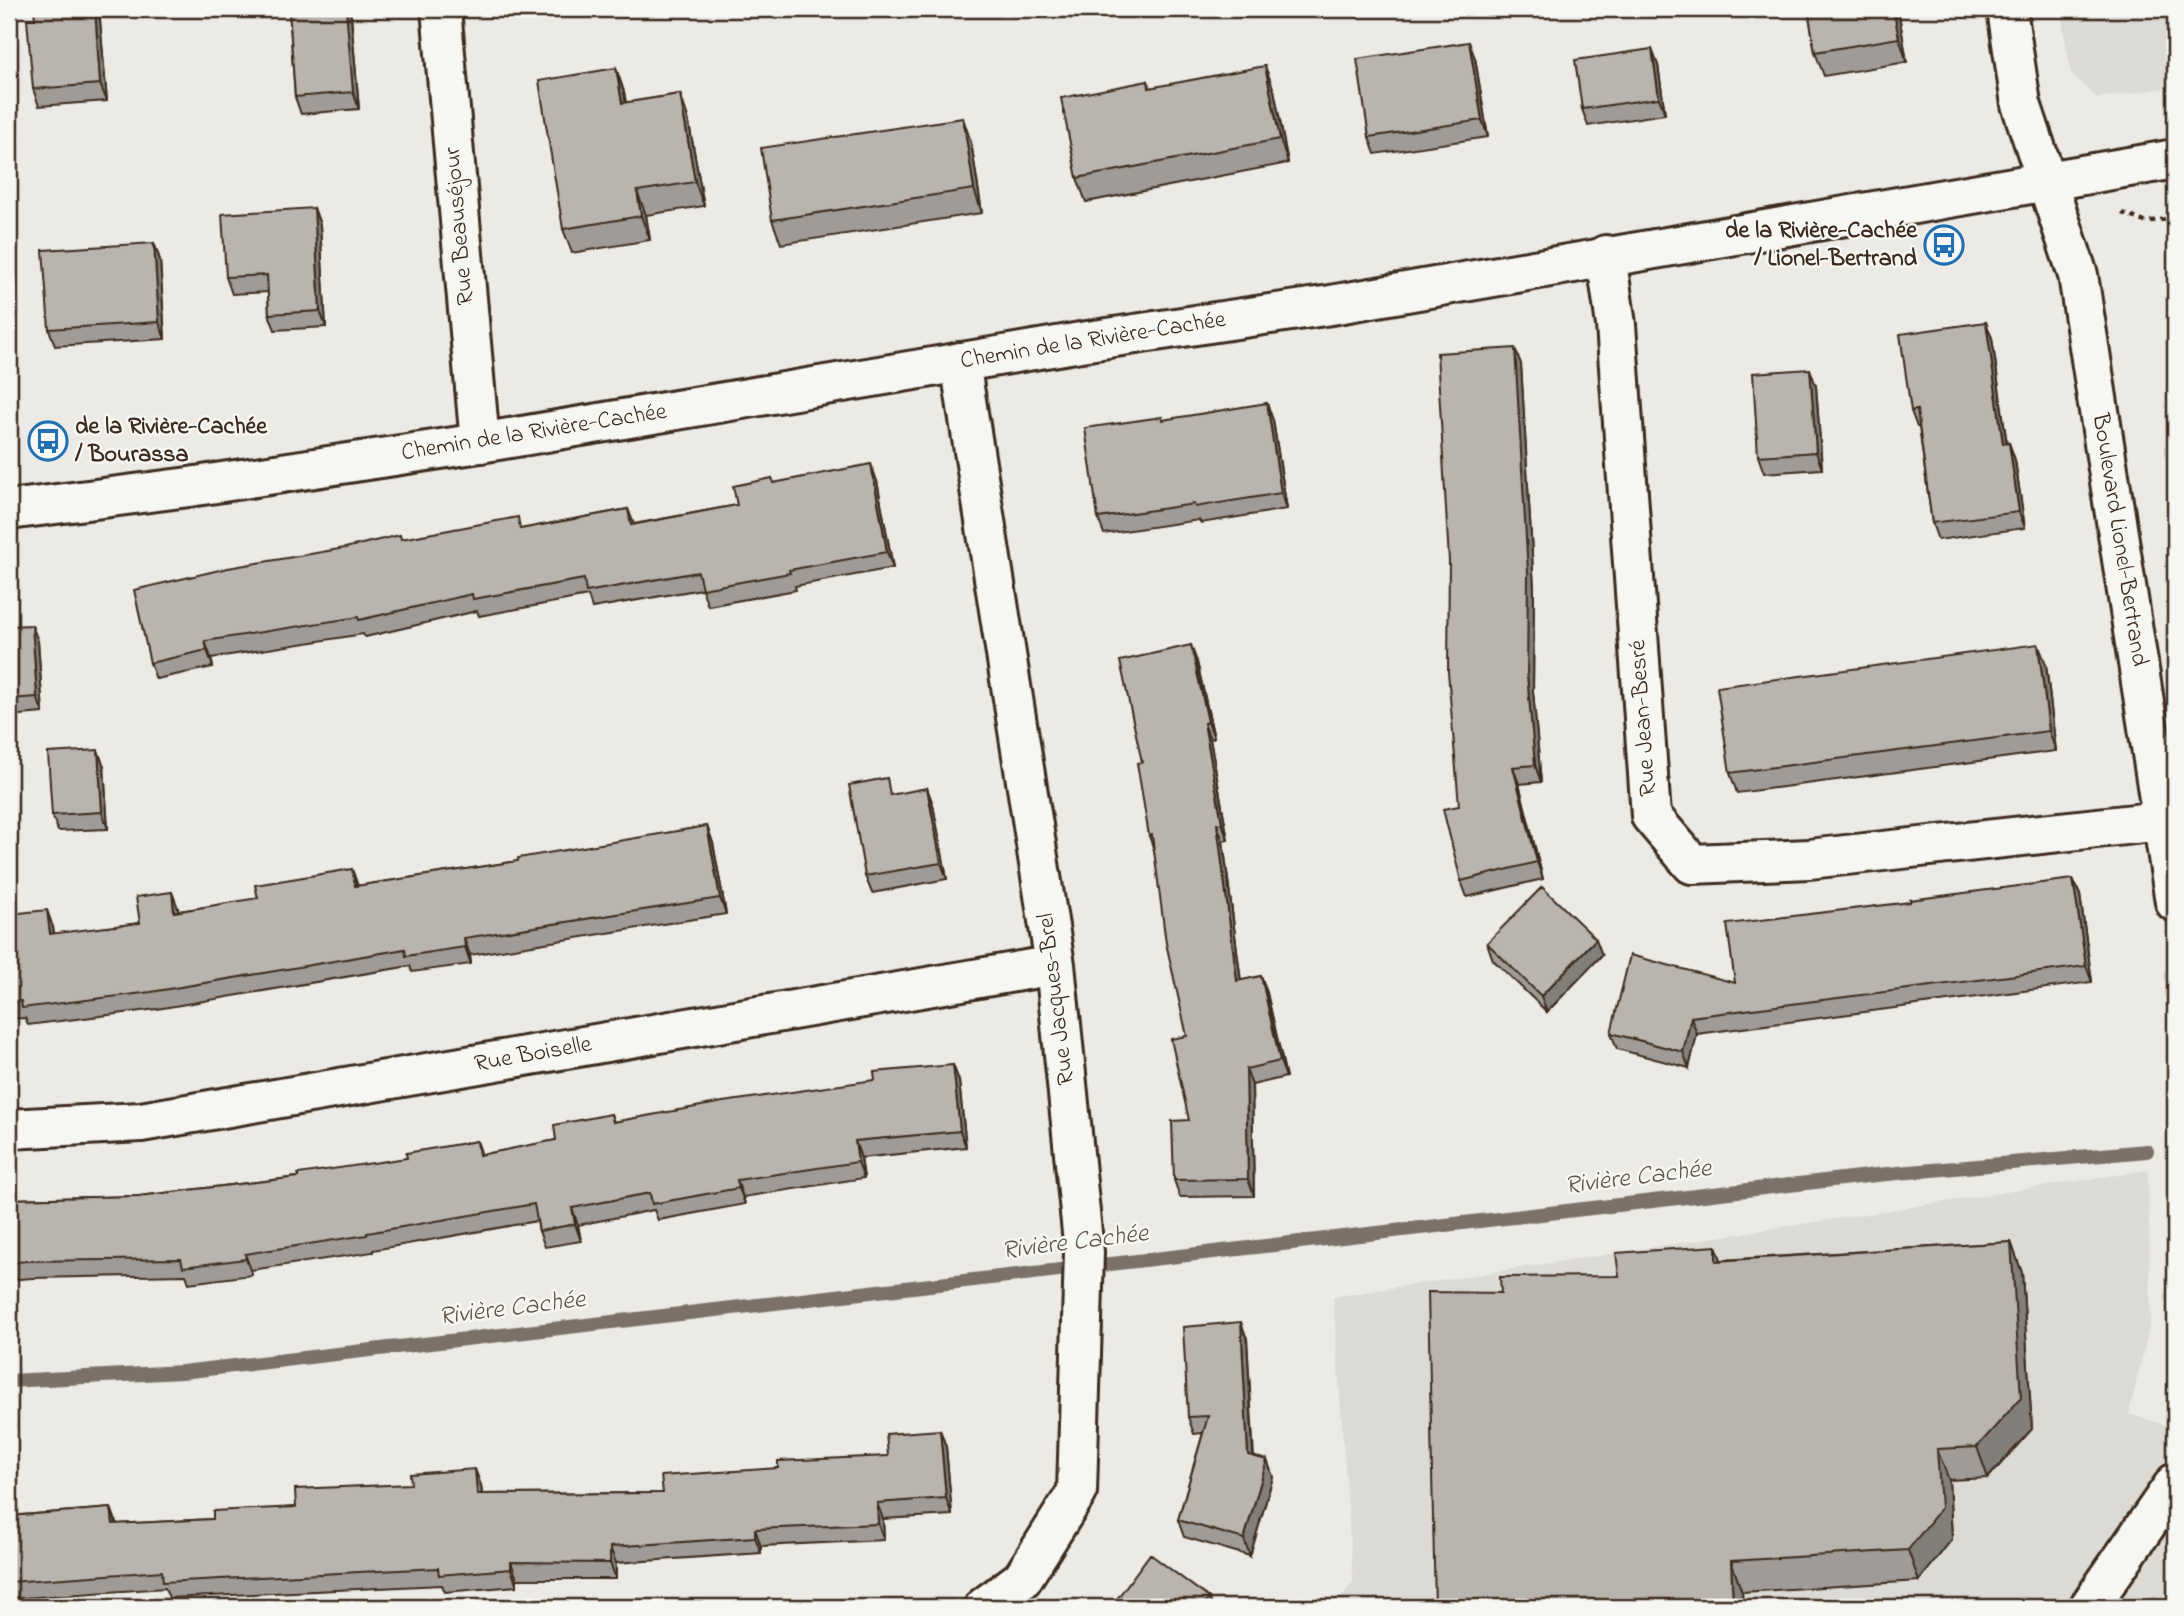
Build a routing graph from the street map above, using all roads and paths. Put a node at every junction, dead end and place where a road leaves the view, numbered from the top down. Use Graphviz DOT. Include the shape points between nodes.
graph roads {
  1 [pos="441,9"];
  2 [pos="2007,9"];
  3 [pos="2175,159"];
  4 [pos="2047,181"];
  5 [pos="2175,218"];
  6 [pos="2146,222"];
  7 [pos="1606,255"];
  8 [pos="960,362"];
  9 [pos="480,443"];
  10 [pos="9,510"];
  11 [pos="2162,821"];
  12 [pos="2175,902"];
  13 [pos="1055,965"];
  14 [pos="9,1129"];
  15 [pos="2175,1483"];
  16 [pos="984,1607"];
  17 [pos="2090,1607"];
  1 -- 9 [label="street, Rue Beauséjour"];
  2 -- 4 [label="street, Boulevard Lionel-Bertrand" via="2021,104"];
  3 -- 4 [label="street, Chemin de la Rivière-Cachée"];
  4 -- 7 [label="street, Chemin de la Rivière-Cachée"];
  4 -- 11 [label="street, Boulevard Lionel-Bertrand" via="2078,275"];
  5 -- 6 [label="path"];
  7 -- 8 [label="street, Chemin de la Rivière-Cachée"];
  7 -- 11 [label="street, Rue Jean-Besré" via="1616,325 1651,816 1692,864 1809,859"];
  8 -- 9 [label="street, Chemin de la Rivière-Cachée"];
  8 -- 13 [label="street, Rue Jacques-Brel"];
  9 -- 10 [label="street, Chemin de la Rivière-Cachée"];
  11 -- 12 [label="street, Boulevard Lionel-Bertrand"];
  13 -- 14 [label="street, Rue Boiselle" via="141,1122"];
  13 -- 16 [label="street, Rue Jacques-Brel" via="1084,1252 1077,1492 1022,1579"];
  15 -- 17 [label="street"];
}
